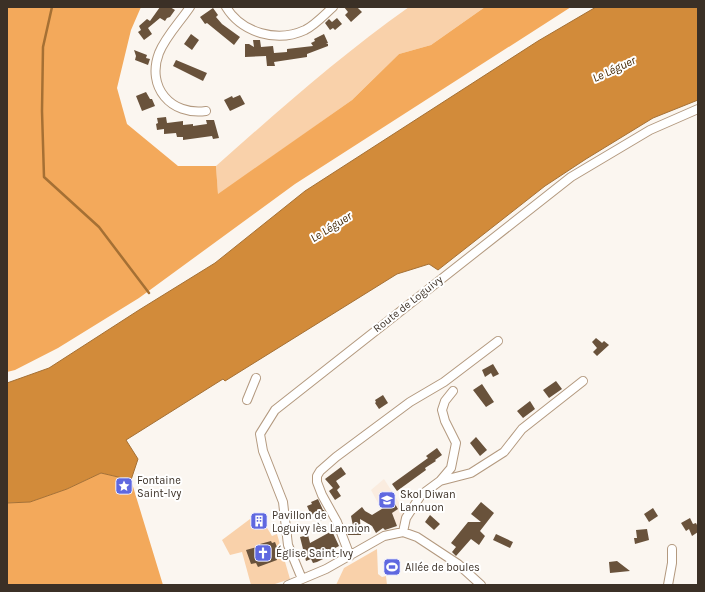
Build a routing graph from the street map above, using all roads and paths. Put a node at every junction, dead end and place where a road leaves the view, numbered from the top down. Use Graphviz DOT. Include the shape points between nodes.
graph roads {
  1 [pos="190,7"];
  2 [pos="226,7"];
  3 [pos="333,7"];
  4 [pos="698,109"];
  5 [pos="206,111"];
  6 [pos="498,341"];
  7 [pos="256,378"];
  8 [pos="583,381"];
  9 [pos="453,391"];
  10 [pos="247,400"];
  11 [pos="440,481"];
  12 [pos="403,532"];
  13 [pos="672,549"];
  14 [pos="350,556"];
  15 [pos="302,579"];
  16 [pos="288,585"];
  17 [pos="481,585"];
  18 [pos="668,585"];
  1 -- 5 [label="street" via="162,46 158,55 156,74 161,91 172,105 182,110"];
  2 -- 3 [label="street" via="241,23 261,34 274,36 304,30"];
  4 -- 15 [label="street, Route de Loguivy" via="650,130 571,177 275,410 260,434 263,450 284,502 288,545"];
  6 -- 14 [label="street" via="444,382 410,402 320,471 317,482"];
  7 -- 10 [label="street"];
  8 -- 11 [label="street" via="522,429 504,452 471,473"];
  9 -- 11 [label="street" via="442,410 456,443 451,468"];
  11 -- 12 [label="street" via="422,495 406,518"];
  12 -- 14 [label="street" via="384,536"];
  12 -- 17 [label="street" via="417,537 458,564"];
  13 -- 18 [label="street"];
  14 -- 15 [label="street"];
  15 -- 16 [label="street"];
}
